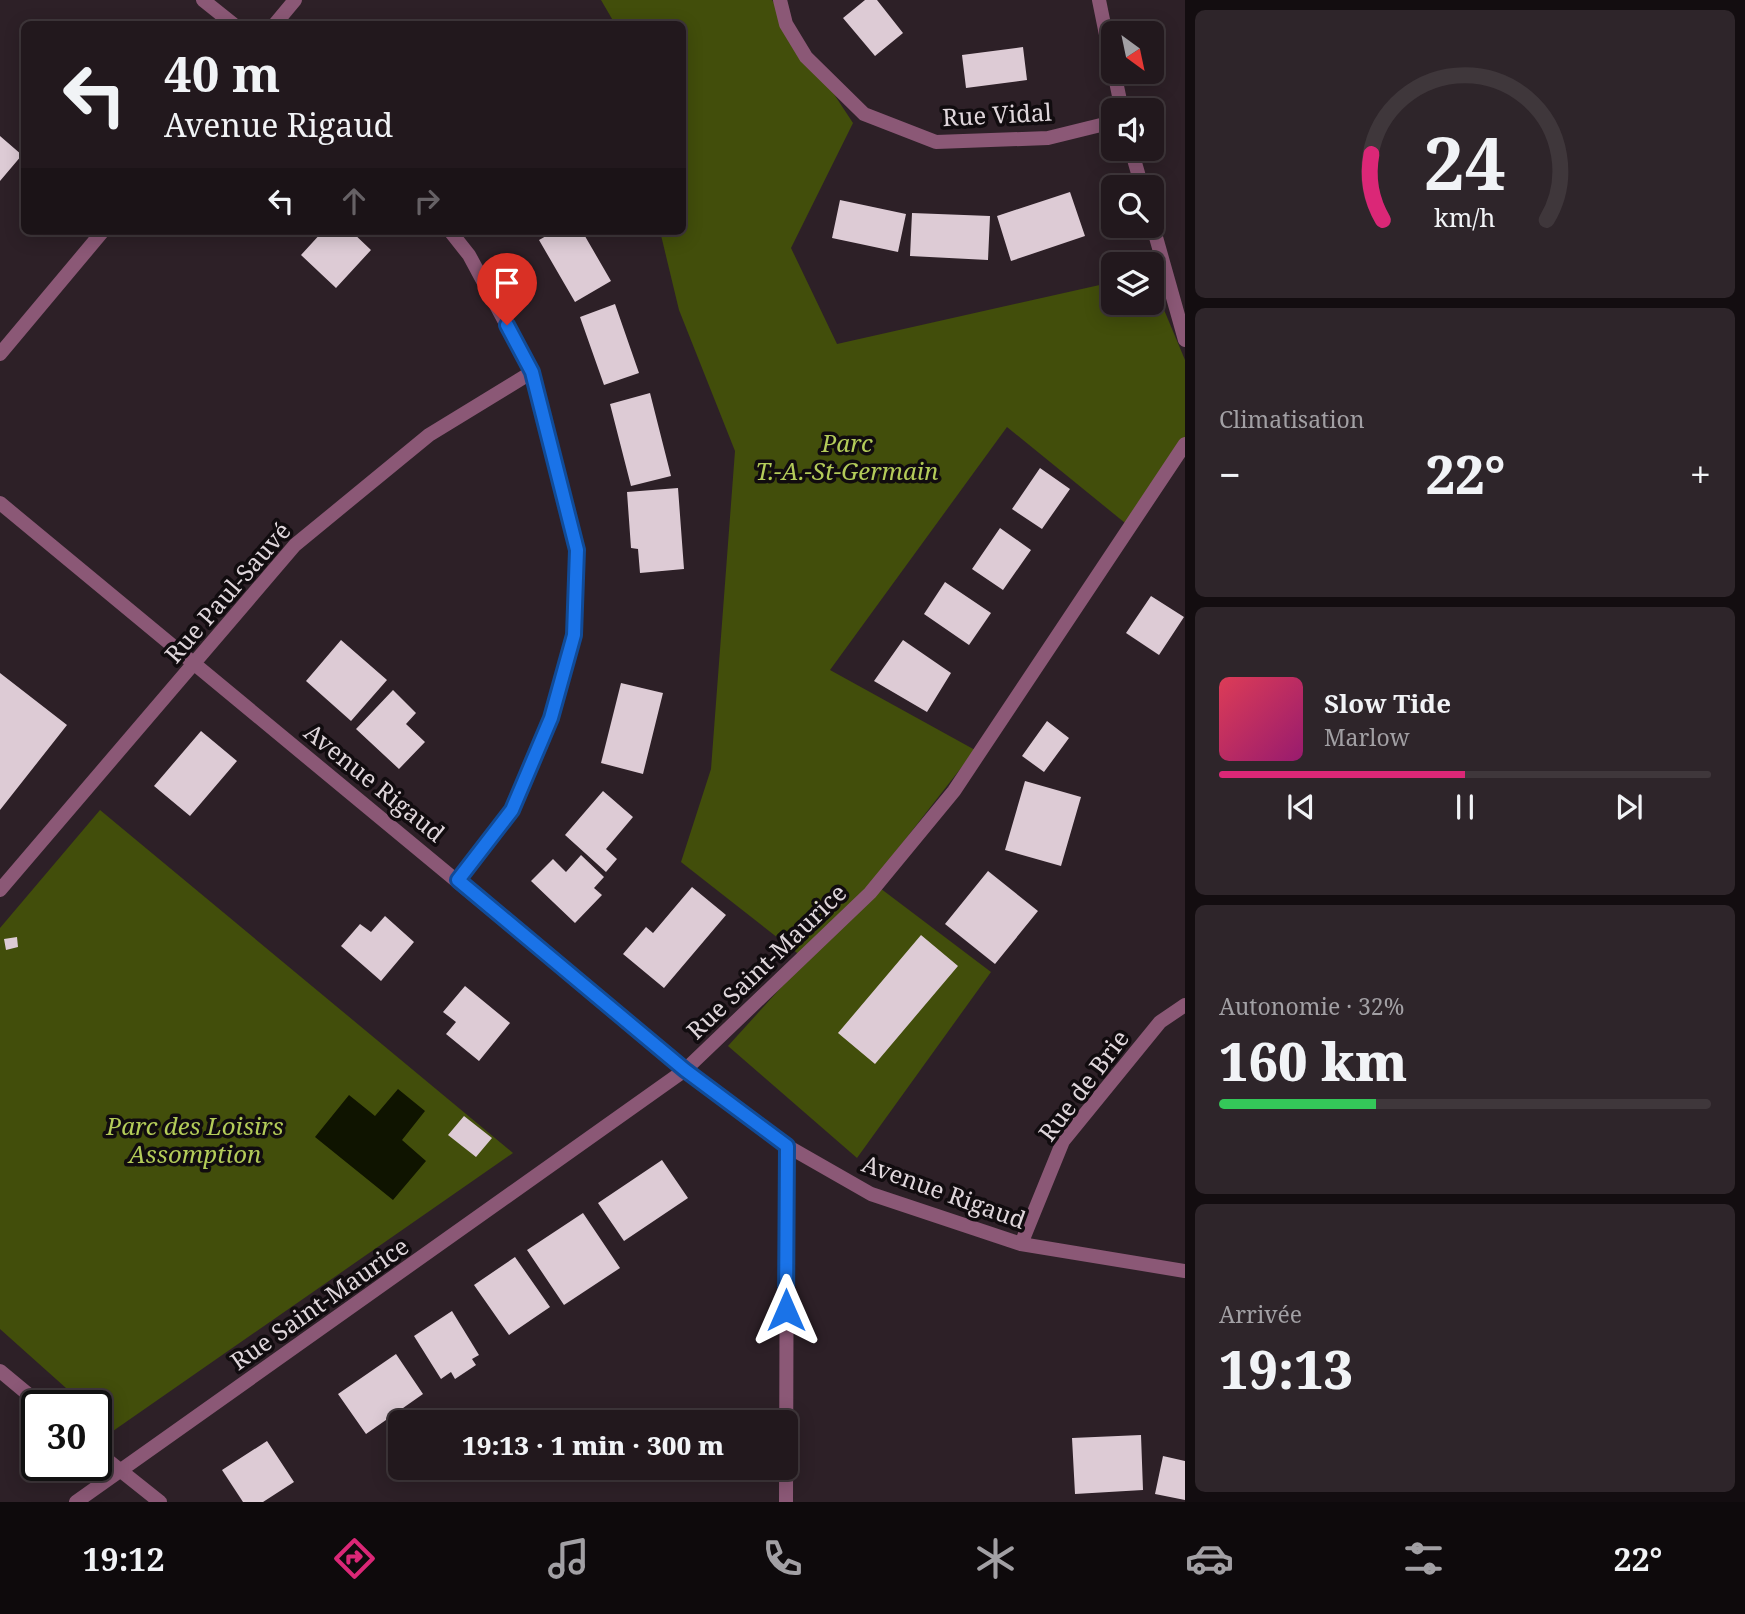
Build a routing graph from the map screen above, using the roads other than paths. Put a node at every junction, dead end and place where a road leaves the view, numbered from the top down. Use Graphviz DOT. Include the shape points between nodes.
graph roads {
  1 [pos="203,0"];
  2 [pos="295,0"];
  3 [pos="780,0"];
  4 [pos="1099,0"];
  5 [pos="229,21"];
  6 [pos="278,21"];
  7 [pos="1103,21"];
  8 [pos="1101,125"];
  9 [pos="100,235"];
  10 [pos="453,235"];
  11 [pos="1156,238"];
  12 [pos="1185,340"];
  13 [pos="0,354"];
  14 [pos="532,372"];
  15 [pos="1185,444"];
  16 [pos="0,503"];
  17 [pos="195,663"];
  18 [pos="458,880"];
  19 [pos="0,890"];
  20 [pos="1185,1005"];
  21 [pos="685,1070"];
  22 [pos="787,1146"];
  23 [pos="1021,1244"];
  24 [pos="1185,1271"];
  25 [pos="0,1371"];
  26 [pos="23,1390"];
  27 [pos="112,1464"];
  28 [pos="121,1472"];
  29 [pos="76,1502"];
  30 [pos="160,1502"];
  31 [pos="786,1502"];
  1 -- 5 [label="street"];
  2 -- 6 [label="street"];
  3 -- 8 [label="street, Rue Vidal" via="786,24 806,57 863,114 936,142 1048,138"];
  4 -- 7 [label="street"];
  9 -- 13 [label="street"];
  10 -- 14 [label="street" via="469,255"];
  11 -- 12 [label="street"];
  14 -- 17 [label="street, Rue Paul-Sauvé" via="429,435 295,545"];
  14 -- 18 [label="street" via="577,550 574,635 551,718 512,810"];
  15 -- 21 [label="street, Rue Saint-Maurice" via="954,791 870,893"];
  16 -- 17 [label="street, Avenue Rigaud"];
  17 -- 18 [label="street, Avenue Rigaud"];
  17 -- 19 [label="street, Rue Paul-Sauvé"];
  18 -- 21 [label="street, Avenue Rigaud"];
  20 -- 23 [label="street, Rue de Brie" via="1160,1022 1063,1141"];
  21 -- 22 [label="street, Avenue Rigaud"];
  21 -- 28 [label="street, Rue Saint-Maurice"];
  22 -- 23 [label="street, Avenue Rigaud" via="871,1194"];
  22 -- 31 [label="street"];
  23 -- 24 [label="street, Avenue Rigaud"];
  25 -- 26 [label="street"];
  27 -- 28 [label="street"];
  28 -- 29 [label="street, Rue Saint-Maurice"];
  28 -- 30 [label="street"];
}
